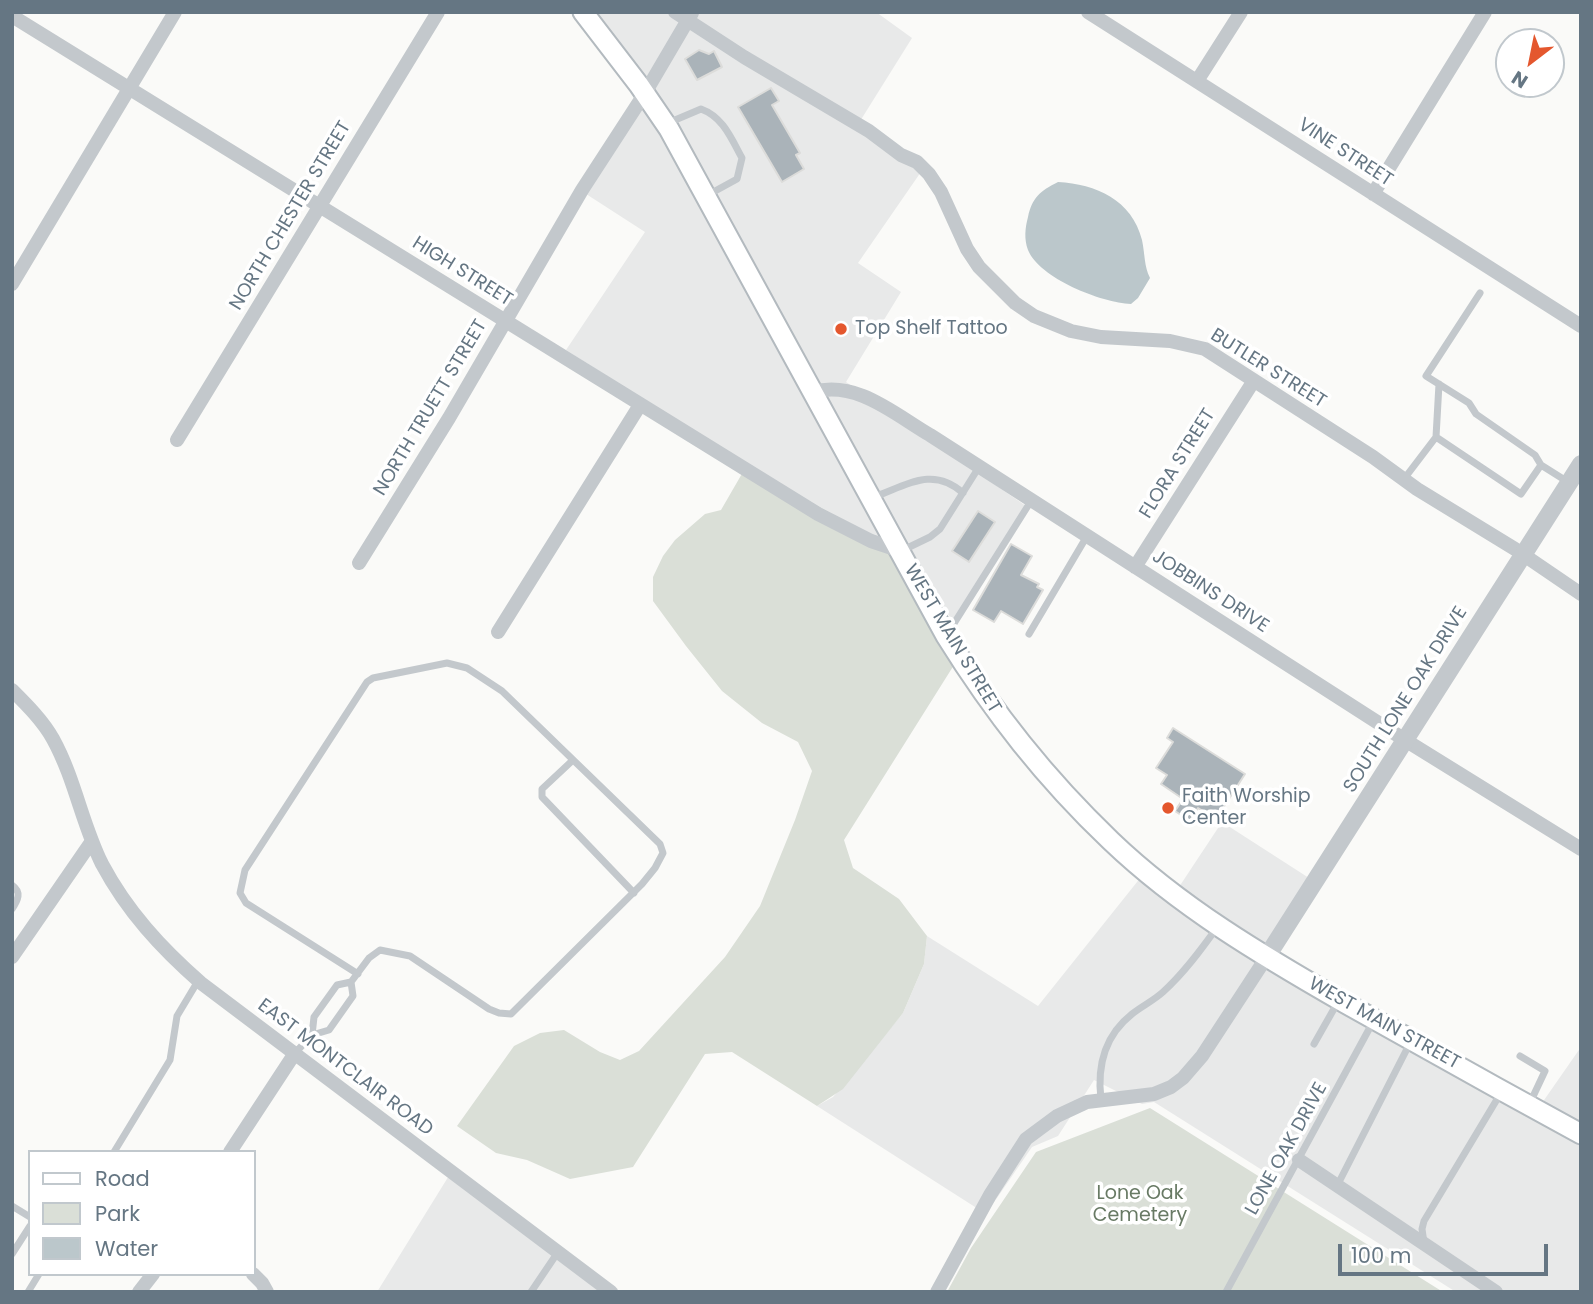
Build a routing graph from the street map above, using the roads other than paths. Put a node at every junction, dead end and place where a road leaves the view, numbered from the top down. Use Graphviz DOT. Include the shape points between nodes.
graph roads {
  1 [pos="175,12"];
  2 [pos="438,12"];
  3 [pos="583,12"];
  4 [pos="1088,12"];
  5 [pos="1241,12"];
  6 [pos="1485,12"];
  7 [pos="685,15"];
  8 [pos="12,16"];
  9 [pos="1197,81"];
  10 [pos="129,88"];
  11 [pos="645,93"];
  12 [pos="666,124"];
  13 [pos="1373,194"];
  14 [pos="706,197"];
  15 [pos="320,206"];
  16 [pos="12,284"];
  17 [pos="1480,293"];
  18 [pos="505,322"];
  19 [pos="1581,326"];
  20 [pos="1253,382"];
  21 [pos="1438,384"];
  22 [pos="813,392"];
  23 [pos="640,405"];
  24 [pos="1436,437"];
  25 [pos="177,440"];
  26 [pos="1581,464"];
  27 [pos="1541,465"];
  28 [pos="979,467"];
  29 [pos="1404,479"];
  30 [pos="1569,483"];
  31 [pos="963,493"];
  32 [pos="870,498"];
  33 [pos="1031,501"];
  34 [pos="1087,536"];
  35 [pos="899,551"];
  36 [pos="1524,554"];
  37 [pos="359,563"];
  38 [pos="1135,567"];
  39 [pos="1581,594"];
  40 [pos="498,632"];
  41 [pos="1029,634"];
  42 [pos="946,636"];
  43 [pos="12,690"];
  44 [pos="1405,740"];
  45 [pos="573,760"];
  46 [pos="92,841"];
  47 [pos="1581,849"];
  48 [pos="12,885"];
  49 [pos="634,893"];
  50 [pos="12,909"];
  51 [pos="1218,926"];
  52 [pos="12,957"];
  53 [pos="1266,958"];
  54 [pos="358,974"];
  55 [pos="198,981"];
  56 [pos="351,982"];
  57 [pos="1339,1000"];
  58 [pos="1374,1020"];
  59 [pos="312,1035"];
  60 [pos="1412,1040"];
  61 [pos="1314,1044"];
  62 [pos="295,1054"];
  63 [pos="1520,1056"];
  64 [pos="1502,1090"];
  65 [pos="1101,1100"];
  66 [pos="1529,1105"];
  67 [pos="1581,1134"];
  68 [pos="115,1150"];
  69 [pos="231,1150"];
  70 [pos="1299,1160"];
  71 [pos="1337,1186"];
  72 [pos="12,1206"];
  73 [pos="28,1216"];
  74 [pos="28,1229"];
  75 [pos="1425,1245"];
  76 [pos="558,1252"];
  77 [pos="12,1254"];
  78 [pos="38,1276"];
  79 [pos="151,1276"];
  80 [pos="255,1276"];
  81 [pos="27,1292"];
  82 [pos="139,1292"];
  83 [pos="267,1292"];
  84 [pos="531,1292"];
  85 [pos="611,1292"];
  86 [pos="937,1292"];
  87 [pos="1226,1292"];
  88 [pos="1496,1292"];
  1 -- 10 [label="street"];
  2 -- 15 [label="street, NORTH CHESTER STREET"];
  3 -- 11 [label="main road, WEST MAIN STREET"];
  4 -- 9 [label="street, VINE STREET"];
  5 -- 9 [label="street"];
  6 -- 13 [label="street"];
  7 -- 11 [label="street, NORTH TRUETT STREET"];
  7 -- 20 [label="street, BUTLER STREET" via="744,57 917,162 941,192 979,267 1034,316 1081,333 1205,349"];
  8 -- 10 [label="street, HIGH STREET"];
  9 -- 13 [label="street, VINE STREET"];
  10 -- 15 [label="street, HIGH STREET"];
  10 -- 16 [label="street"];
  11 -- 12 [label="main road, WEST MAIN STREET"];
  11 -- 18 [label="street, NORTH TRUETT STREET"];
  12 -- 14 [label="main road, WEST MAIN STREET"];
  12 -- 14 [label="lane" via="701,109 712,113 742,158 737,179"];
  13 -- 19 [label="street, VINE STREET"];
  14 -- 22 [label="main road, WEST MAIN STREET"];
  15 -- 18 [label="street, HIGH STREET"];
  15 -- 25 [label="street, NORTH CHESTER STREET"];
  17 -- 21 [label="lane" via="1426,376"];
  18 -- 23 [label="street, HIGH STREET"];
  18 -- 37 [label="street, NORTH TRUETT STREET"];
  20 -- 29 [label="street, BUTLER STREET"];
  20 -- 38 [label="street, FLORA STREET"];
  21 -- 24 [label="lane"];
  21 -- 27 [label="lane" via="1469,403 1476,414 1535,455"];
  22 -- 28 [label="street, JOBBINS DRIVE" via="860,393"];
  22 -- 32 [label="main road, WEST MAIN STREET"];
  23 -- 35 [label="street, HIGH STREET" via="818,514"];
  23 -- 40 [label="street"];
  24 -- 27 [label="lane" via="1521,494"];
  24 -- 29 [label="lane"];
  26 -- 30 [label="street, SOUTH LONE OAK DRIVE"];
  27 -- 30 [label="lane"];
  28 -- 31 [label="lane"];
  28 -- 33 [label="street, JOBBINS DRIVE"];
  29 -- 36 [label="street, BUTLER STREET"];
  30 -- 36 [label="street, SOUTH LONE OAK DRIVE"];
  31 -- 32 [label="lane" via="952,483 930,478"];
  31 -- 35 [label="lane" via="940,529"];
  32 -- 35 [label="main road, WEST MAIN STREET"];
  33 -- 34 [label="street, JOBBINS DRIVE"];
  33 -- 42 [label="lane"];
  34 -- 38 [label="street, JOBBINS DRIVE"];
  34 -- 41 [label="lane"];
  35 -- 42 [label="main road, WEST MAIN STREET"];
  36 -- 39 [label="street, BUTLER STREET"];
  36 -- 44 [label="street, SOUTH LONE OAK DRIVE"];
  38 -- 44 [label="street, JOBBINS DRIVE"];
  42 -- 51 [label="main road, WEST MAIN STREET" via="995,713 1053,783 1112,843"];
  43 -- 46 [label="street, EAST MONTCLAIR ROAD" via="52,738"];
  44 -- 47 [label="street, JOBBINS DRIVE"];
  44 -- 53 [label="street, SOUTH LONE OAK DRIVE"];
  45 -- 49 [label="lane" via="660,844 663,853"];
  45 -- 49 [label="lane" via="542,789 542,797"];
  45 -- 54 [label="lane" via="502,691 467,668 447,663 367,682 245,870 240,893 247,903"];
  46 -- 52 [label="street"];
  46 -- 55 [label="street, EAST MONTCLAIR ROAD" via="133,914"];
  48 -- 50 [label="lane" via="19,896"];
  49 -- 54 [label="lane" via="511,1014 489,1009 410,956 380,950"];
  51 -- 53 [label="main road, WEST MAIN STREET"];
  51 -- 65 [label="lane" via="1172,983 1116,1031 1101,1057"];
  53 -- 57 [label="main road, WEST MAIN STREET"];
  53 -- 65 [label="street" via="1183,1078 1154,1094"];
  54 -- 56 [label="lane"];
  55 -- 62 [label="street, EAST MONTCLAIR ROAD"];
  55 -- 68 [label="lane" via="177,1016 170,1060"];
  56 -- 59 [label="lane" via="337,985 314,1017"];
  56 -- 59 [label="lane" via="353,996 330,1030"];
  57 -- 58 [label="main road, WEST MAIN STREET"];
  57 -- 61 [label="lane"];
  58 -- 60 [label="main road, WEST MAIN STREET"];
  58 -- 70 [label="lane, LONE OAK DRIVE"];
  59 -- 62 [label="lane"];
  60 -- 64 [label="main road, WEST MAIN STREET"];
  60 -- 71 [label="lane"];
  62 -- 69 [label="street"];
  62 -- 76 [label="street, EAST MONTCLAIR ROAD"];
  63 -- 66 [label="lane" via="1545,1071"];
  64 -- 66 [label="main road, WEST MAIN STREET"];
  64 -- 75 [label="lane" via="1424,1222"];
  65 -- 86 [label="street" via="1058,1116 1026,1139"];
  66 -- 67 [label="main road, WEST MAIN STREET"];
  70 -- 71 [label="street"];
  70 -- 87 [label="lane, LONE OAK DRIVE"];
  71 -- 75 [label="street"];
  72 -- 73 [label="lane"];
  74 -- 77 [label="lane"];
  75 -- 88 [label="street"];
  76 -- 84 [label="lane"];
  76 -- 85 [label="street, EAST MONTCLAIR ROAD"];
  78 -- 81 [label="lane"];
  79 -- 82 [label="street"];
  80 -- 83 [label="street"];
}
